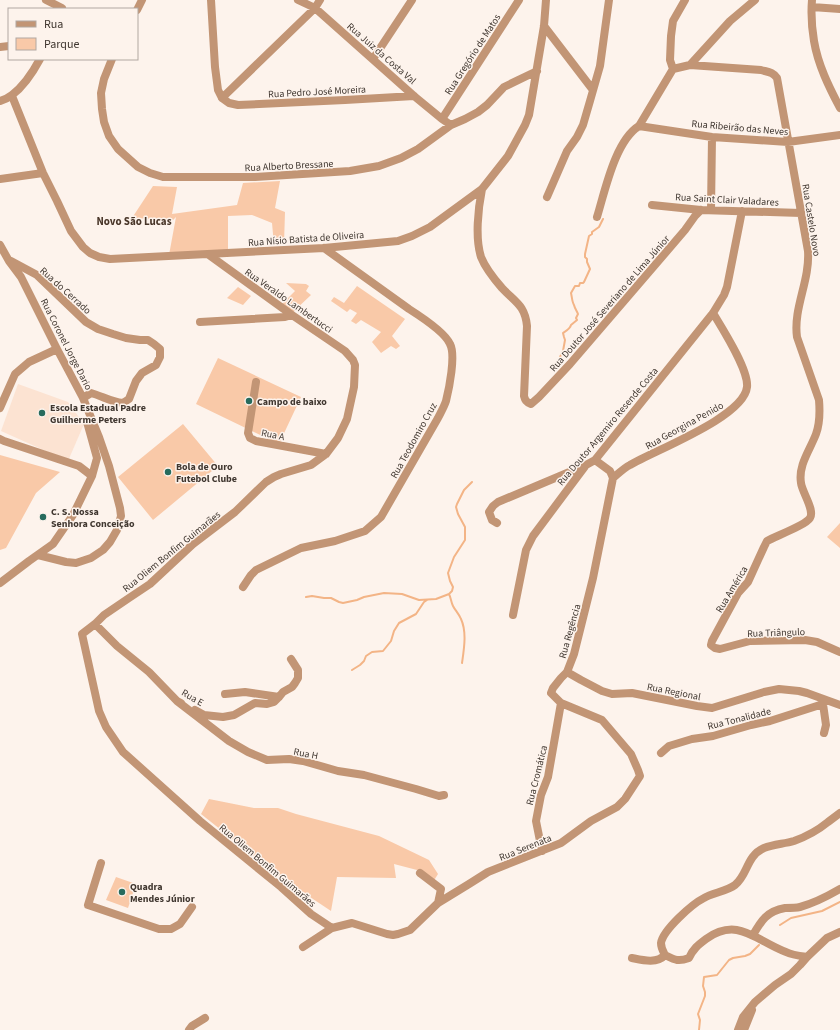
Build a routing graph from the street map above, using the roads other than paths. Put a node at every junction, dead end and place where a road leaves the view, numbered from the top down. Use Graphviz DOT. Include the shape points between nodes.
graph roads {
  1 [pos="46,0"];
  2 [pos="211,0"];
  3 [pos="298,0"];
  4 [pos="320,0"];
  5 [pos="412,0"];
  6 [pos="519,0"];
  7 [pos="546,0"];
  8 [pos="609,0"];
  9 [pos="685,0"];
  10 [pos="755,0"];
  11 [pos="812,4"];
  12 [pos="60,8"];
  13 [pos="315,8"];
  14 [pos="840,9"];
  15 [pos="544,26"];
  16 [pos="373,59"];
  17 [pos="39,60"];
  18 [pos="112,60"];
  19 [pos="690,65"];
  20 [pos="673,69"];
  21 [pos="537,71"];
  22 [pos="593,90"];
  23 [pos="12,96"];
  24 [pos="414,96"];
  25 [pos="222,98"];
  26 [pos="0,102"];
  27 [pos="840,108"];
  28 [pos="442,119"];
  29 [pos="451,125"];
  30 [pos="639,126"];
  31 [pos="840,135"];
  32 [pos="712,137"];
  33 [pos="788,142"];
  34 [pos="43,172"];
  35 [pos="0,179"];
  36 [pos="482,189"];
  37 [pos="547,197"];
  38 [pos="652,205"];
  39 [pos="701,210"];
  40 [pos="711,210"];
  41 [pos="742,211"];
  42 [pos="801,213"];
  43 [pos="597,217"];
  44 [pos="0,245"];
  45 [pos="324,248"];
  46 [pos="209,255"];
  47 [pos="9,261"];
  48 [pos="713,313"];
  49 [pos="292,315"];
  50 [pos="200,322"];
  51 [pos="57,349"];
  52 [pos="355,364"];
  53 [pos="256,382"];
  54 [pos="83,398"];
  55 [pos="0,408"];
  56 [pos="87,422"];
  57 [pos="0,439"];
  58 [pos="326,454"];
  59 [pos="595,460"];
  60 [pos="586,465"];
  61 [pos="92,476"];
  62 [pos="613,478"];
  63 [pos="809,519"];
  64 [pos="497,523"];
  65 [pos="38,555"];
  66 [pos="0,583"];
  67 [pos="243,587"];
  68 [pos="513,615"];
  69 [pos="95,624"];
  70 [pos="711,645"];
  71 [pos="840,652"];
  72 [pos="291,659"];
  73 [pos="567,672"];
  74 [pos="225,694"];
  75 [pos="279,697"];
  76 [pos="177,702"];
  77 [pos="825,702"];
  78 [pos="561,703"];
  79 [pos="840,705"];
  80 [pos="824,733"];
  81 [pos="661,753"];
  82 [pos="444,795"];
  83 [pos="840,813"];
  84 [pos="542,851"];
  85 [pos="101,863"];
  86 [pos="420,873"];
  87 [pos="840,889"];
  88 [pos="438,903"];
  89 [pos="192,907"];
  90 [pos="332,928"];
  91 [pos="840,932"];
  92 [pos="753,935"];
  93 [pos="303,947"];
  94 [pos="665,955"];
  95 [pos="807,957"];
  96 [pos="632,958"];
  97 [pos="205,1018"];
  98 [pos="745,1018"];
  99 [pos="189,1030"];
  100 [pos="738,1030"];
  101 [pos="744,1030"];
  1 -- 12 [label="street"];
  2 -- 25 [label="street" via="216,73 218,90"];
  3 -- 13 [label="street, Rua Juiz da Costa Val"];
  4 -- 13 [label="street"];
  5 -- 16 [label="street"];
  6 -- 28 [label="street, Rua Gregório de Matos"];
  7 -- 15 [label="street, Rua Nísio Batista de Oliveira"];
  8 -- 22 [label="street" via="600,66"];
  9 -- 20 [label="street" via="673,21 670,36 670,60"];
  10 -- 19 [label="street" via="730,21"];
  11 -- 14 [label="street"];
  11 -- 27 [label="street" via="817,52 825,77"];
  13 -- 16 [label="street, Rua Juiz da Costa Val"];
  13 -- 25 [label="street"];
  15 -- 21 [label="street, Rua Nísio Batista de Oliveira"];
  15 -- 22 [label="street"];
  16 -- 24 [label="street, Rua Juiz da Costa Val"];
  17 -- 23 [label="street" via="33,72"];
  18 -- 29 [label="street, Rua Alberto Bressane" via="101,93 104,122 109,136 118,149 138,167 163,176 255,177 350,172 401,158"];
  19 -- 20 [label="street"];
  19 -- 33 [label="street, Rua Castelo Novo" via="761,70 775,74"];
  20 -- 30 [label="street"];
  21 -- 29 [label="street, Rua Alberto Bressane" via="504,87 478,112"];
  21 -- 36 [label="street, Rua Nísio Batista de Oliveira" via="525,126 508,156"];
  22 -- 37 [label="street" via="583,125 567,151"];
  23 -- 26 [label="street"];
  23 -- 34 [label="street, Rua Nísio Batista de Oliveira"];
  24 -- 25 [label="street, Rua Pedro José Moreira" via="238,105"];
  24 -- 28 [label="street, Rua Juiz da Costa Val"];
  28 -- 29 [label="street, Rua Juiz da Costa Val"];
  30 -- 32 [label="street, Rua Ribeirão das Neves"];
  30 -- 43 [label="street" via="629,135 617,154"];
  31 -- 33 [label="street, Rua Ribeirão das Neves"];
  32 -- 33 [label="street, Rua Ribeirão das Neves"];
  32 -- 40 [label="street"];
  33 -- 42 [label="street, Rua Castelo Novo"];
  34 -- 35 [label="street"];
  34 -- 46 [label="street, Rua Nísio Batista de Oliveira" via="71,231 90,253 110,259"];
  36 -- 39 [label="street, Rua Doutor José Severiano de Lima Júnior" via="478,237 482,257 489,271 523,309 526,317 524,396 527,403 531,404 570,364"];
  36 -- 45 [label="street, Rua Nísio Batista de Oliveira" via="412,236 398,241"];
  38 -- 39 [label="street, Rua Saint Clair Valadares"];
  39 -- 40 [label="street, Rua Saint Clair Valadares"];
  40 -- 41 [label="street, Rua Saint Clair Valadares"];
  41 -- 42 [label="street, Rua Saint Clair Valadares"];
  41 -- 48 [label="street, Rua Doutor Argemiro Resende Costa" via="727,287"];
  42 -- 63 [label="street, Rua Castelo Novo" via="808,259 796,328 820,410 816,434 801,471 802,487 812,513"];
  44 -- 47 [label="street, Rua Coronel Jorge Dario"];
  45 -- 46 [label="street, Rua Nísio Batista de Oliveira"];
  45 -- 67 [label="street, Rua Teodomiro Cruz" via="447,338 452,355 451,376 445,402 381,517 365,531 301,548 256,570"];
  46 -- 49 [label="street, Rua Veraldo Lambertucci"];
  47 -- 51 [label="street, Rua Coronel Jorge Dario" via="21,277"];
  47 -- 54 [label="street, Rua do Cerrado" via="37,275 86,322 98,329 148,340 160,349 156,366 142,373 129,399 123,403 116,403 91,393"];
  48 -- 59 [label="street, Rua Doutor Argemiro Resende Costa"];
  48 -- 62 [label="street, Rua Georgina Penido" via="746,376 746,392 721,418 630,465"];
  49 -- 50 [label="street"];
  49 -- 52 [label="street, Rua Veraldo Lambertucci" via="345,351"];
  51 -- 54 [label="street, Rua Coronel Jorge Dario"];
  51 -- 55 [label="street" via="29,362 15,374"];
  52 -- 58 [label="street, Rua Oliem Bonfim Guimarães" via="354,387 347,419 338,438"];
  53 -- 58 [label="street, Rua A" via="248,433 250,438"];
  54 -- 65 [label="street, Rua Coronel Jorge Dario" via="109,466 120,508 120,522 110,542 91,558 76,563"];
  56 -- 61 [label="street" via="97,458"];
  57 -- 61 [label="street" via="79,466"];
  58 -- 69 [label="street, Rua Oliem Bonfim Guimarães" via="311,465 274,476 150,584"];
  59 -- 60 [label="street, Rua Doutor Argemiro Resende Costa"];
  59 -- 62 [label="street" via="610,471"];
  60 -- 64 [label="street" via="498,502 489,512 492,520"];
  60 -- 68 [label="street, Rua Doutor Argemiro Resende Costa" via="533,536 526,550"];
  61 -- 65 [label="street" via="73,515 53,544"];
  62 -- 73 [label="street, Rua Regência" via="591,589"];
  63 -- 70 [label="street, Rua América" via="768,541 748,582 738,593"];
  65 -- 66 [label="street"];
  69 -- 76 [label="street, Rua E" via="149,672"];
  69 -- 90 [label="street, Rua Oliem Bonfim Guimarães" via="82,634 93,687 106,727 122,752 311,914"];
  70 -- 71 [label="street, Rua Triângulo" via="720,649 750,641 805,640"];
  72 -- 75 [label="street, Rua E" via="298,670 298,678 295,684"];
  73 -- 77 [label="street, Rua Regional" via="612,694 632,692 712,708 779,689 799,691"];
  73 -- 78 [label="street, Rua Regência" via="551,694"];
  74 -- 75 [label="street" via="245,692"];
  75 -- 76 [label="street, Rua E" via="267,704 255,702 234,715 223,717 204,715"];
  76 -- 82 [label="street, Rua H" via="229,741 267,760 303,761 439,796"];
  77 -- 79 [label="street, Rua Regional"];
  77 -- 80 [label="street"];
  77 -- 81 [label="street, Rua Tonalidade" via="770,721 669,746"];
  78 -- 84 [label="street, Rua Cromática" via="548,777 541,795 536,821"];
  78 -- 84 [label="street, Rua Serenata" via="602,720 631,754 640,776 617,808 591,821 560,843"];
  83 -- 94 [label="street" via="811,835 765,848 748,863 740,881 734,886 696,902 664,935 661,942"];
  84 -- 88 [label="street, Rua Serenata" via="488,872"];
  85 -- 89 [label="street" via="88,905 159,929 171,929 180,924"];
  86 -- 88 [label="street" via="441,889"];
  87 -- 92 [label="street" via="816,901 799,907 783,908 768,915"];
  88 -- 90 [label="street, Rua Serenata" via="410,930 398,934 387,934 352,923"];
  90 -- 93 [label="street, Rua Serenata"];
  91 -- 95 [label="street" via="828,938"];
  92 -- 94 [label="street" via="728,929 697,945 689,958 675,960"];
  92 -- 95 [label="street" via="786,953"];
  94 -- 96 [label="street" via="654,961"];
  95 -- 98 [label="street" via="791,974 755,1002"];
  97 -- 99 [label="street"];
  98 -- 100 [label="street"];
  98 -- 101 [label="street"];
}
